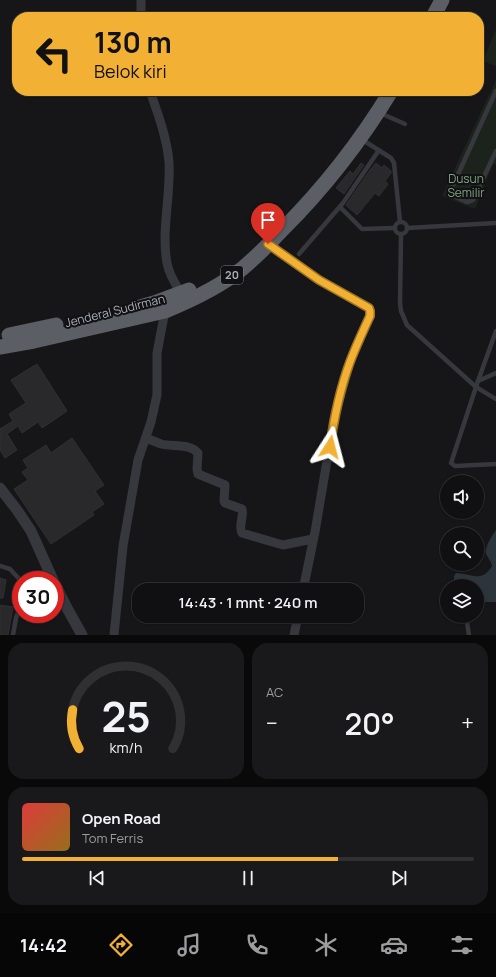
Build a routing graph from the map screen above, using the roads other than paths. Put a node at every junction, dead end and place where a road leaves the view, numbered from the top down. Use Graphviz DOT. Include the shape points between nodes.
graph roads {
  1 [pos="141,0"];
  2 [pos="432,0"];
  3 [pos="442,0"];
  4 [pos="141,12"];
  5 [pos="425,12"];
  6 [pos="436,12"];
  7 [pos="496,91"];
  8 [pos="152,96"];
  9 [pos="379,96"];
  10 [pos="389,96"];
  11 [pos="378,112"];
  12 [pos="405,124"];
  13 [pos="357,136"];
  14 [pos="379,150"];
  15 [pos="496,151"];
  16 [pos="340,207"];
  17 [pos="400,222"];
  18 [pos="496,223"];
  19 [pos="394,228"];
  20 [pos="407,228"];
  21 [pos="401,235"];
  22 [pos="268,244"];
  23 [pos="299,254"];
  24 [pos="181,293"];
  25 [pos="165,311"];
  26 [pos="496,331"];
  27 [pos="0,337"];
  28 [pos="0,347"];
  29 [pos="496,373"];
  30 [pos="478,381"];
  31 [pos="476,387"];
  32 [pos="496,399"];
  33 [pos="146,438"];
  34 [pos="496,464"];
  35 [pos="0,488"];
  36 [pos="313,540"];
  37 [pos="0,566"];
  38 [pos="12,571"];
  39 [pos="49,571"];
  40 [pos="304,583"];
  41 [pos="64,602"];
  42 [pos="15,623"];
  43 [pos="297,623"];
  44 [pos="467,623"];
  45 [pos="13,635"];
  46 [pos="82,635"];
  47 [pos="114,635"];
  48 [pos="294,635"];
  49 [pos="468,635"];
  1 -- 4 [label="street"];
  2 -- 5 [label="highway"];
  3 -- 6 [label="highway"];
  7 -- 15 [label="lane" via="450,192 451,195 467,202 473,200"];
  8 -- 24 [label="street" via="163,131 169,163 167,264"];
  9 -- 13 [label="highway, Jenderal Sudirman / 20"];
  10 -- 11 [label="highway, 20"];
  11 -- 12 [label="lane"];
  11 -- 13 [label="highway, 20"];
  13 -- 14 [label="lane"];
  13 -- 22 [label="highway, 20" via="319,192"];
  13 -- 24 [label="highway, Jenderal Sudirman / 20" via="312,186 236,261 212,278"];
  14 -- 16 [label="lane"];
  14 -- 17 [label="lane" via="391,158 395,167"];
  16 -- 19 [label="lane" via="362,229"];
  16 -- 23 [label="lane"];
  17 -- 19 [label="lane"];
  17 -- 20 [label="lane"];
  18 -- 20 [label="lane"];
  19 -- 21 [label="lane"];
  20 -- 21 [label="lane"];
  21 -- 31 [label="lane" via="400,303 407,325"];
  22 -- 25 [label="highway, 20" via="242,268 216,286"];
  22 -- 36 [label="street" via="319,280 369,308 370,311 350,362 334,419"];
  24 -- 27 [label="highway, Jenderal Sudirman / 20" via="126,310"];
  25 -- 28 [label="highway, 20"];
  25 -- 33 [label="street" via="157,353 157,395"];
  26 -- 30 [label="lane"];
  29 -- 30 [label="lane"];
  30 -- 31 [label="lane"];
  31 -- 32 [label="lane"];
  31 -- 34 [label="lane" via="451,463 455,466"];
  33 -- 36 [label="street" via="160,444 195,449 198,453 198,474 225,485 225,503 242,509 242,533 283,545"];
  33 -- 47 [label="street" via="138,460 123,546"];
  35 -- 39 [label="street" via="31,531"];
  36 -- 40 [label="street"];
  37 -- 38 [label="lane"];
  41 -- 46 [label="street"];
  42 -- 45 [label="lane"];
  43 -- 48 [label="street"];
  44 -- 49 [label="lane"];
}
